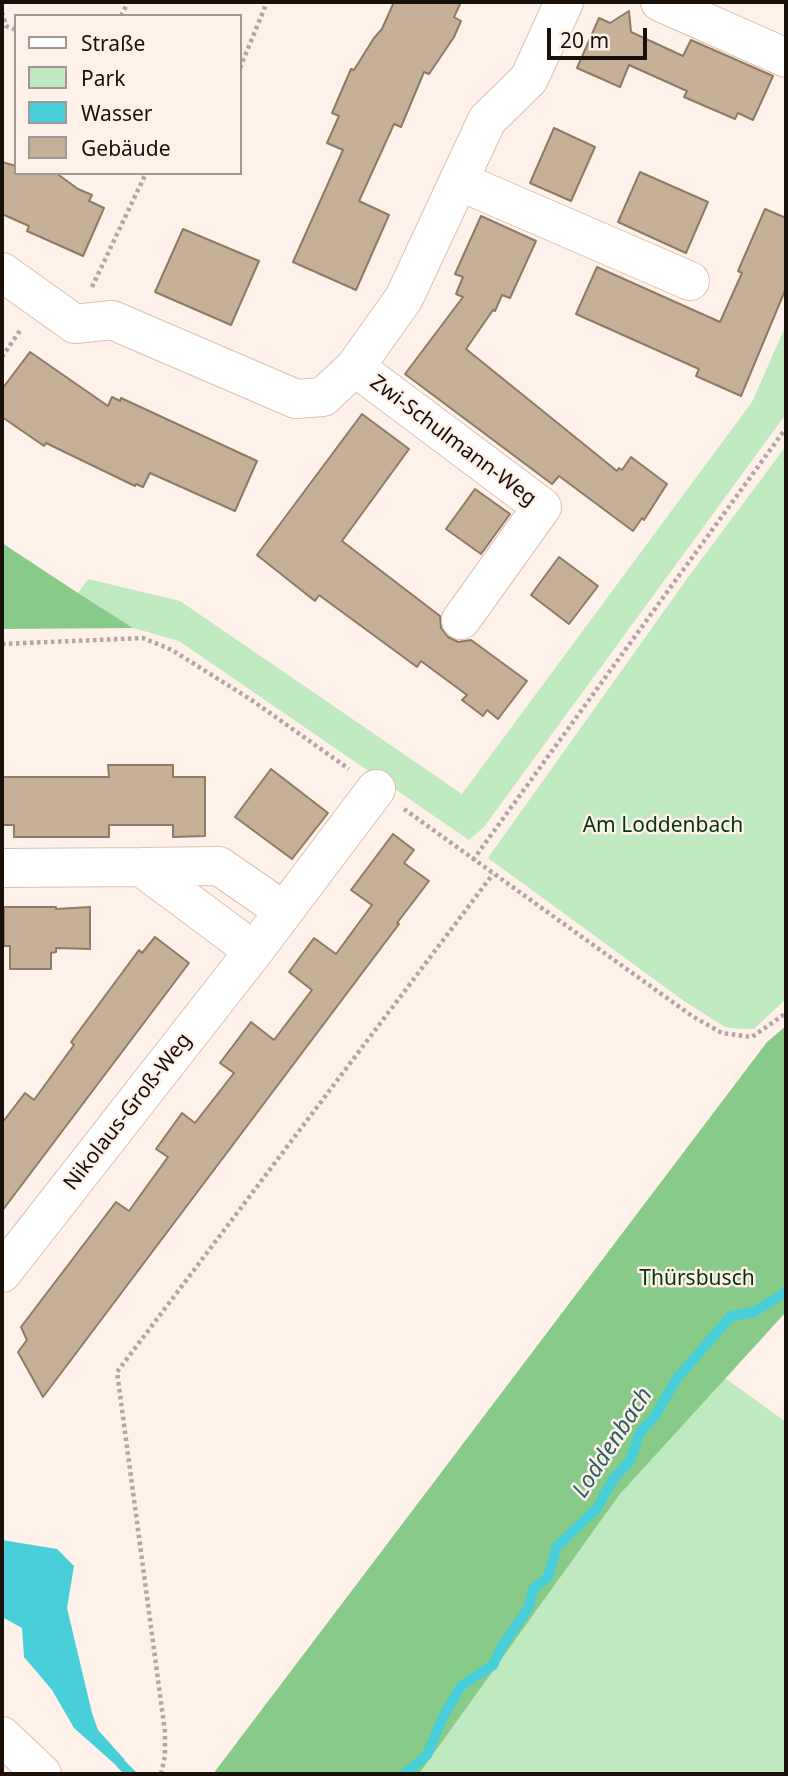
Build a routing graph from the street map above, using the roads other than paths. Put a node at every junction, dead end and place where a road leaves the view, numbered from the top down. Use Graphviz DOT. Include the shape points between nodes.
graph roads {
  1 [pos="564,2"];
  2 [pos="660,2"];
  3 [pos="786,58"];
  4 [pos="459,181"];
  5 [pos="2,272"];
  6 [pos="690,281"];
  7 [pos="355,367"];
  8 [pos="461,620"];
  9 [pos="376,789"];
  10 [pos="141,867"];
  11 [pos="2,868"];
  12 [pos="284,911"];
  13 [pos="254,951"];
  14 [pos="2,1273"];
  15 [pos="2,1736"];
  16 [pos="42,1774"];
  1 -- 4 [label="street, Zwi-Schulmann-Weg" via="529,79 487,120"];
  2 -- 3 [label="street"];
  4 -- 6 [label="street"];
  4 -- 7 [label="street, Zwi-Schulmann-Weg" via="404,298"];
  5 -- 7 [label="street, Zwi-Schulmann-Weg" via="75,324 112,320 296,399 323,397"];
  7 -- 8 [label="street, Zwi-Schulmann-Weg" via="542,507"];
  9 -- 12 [label="street, Nikolaus-Groß-Weg"];
  10 -- 11 [label="street"];
  10 -- 12 [label="street" via="219,866"];
  10 -- 13 [label="street"];
  12 -- 13 [label="street, Nikolaus-Groß-Weg"];
  13 -- 14 [label="street, Nikolaus-Groß-Weg"];
  15 -- 16 [label="street"];
}
